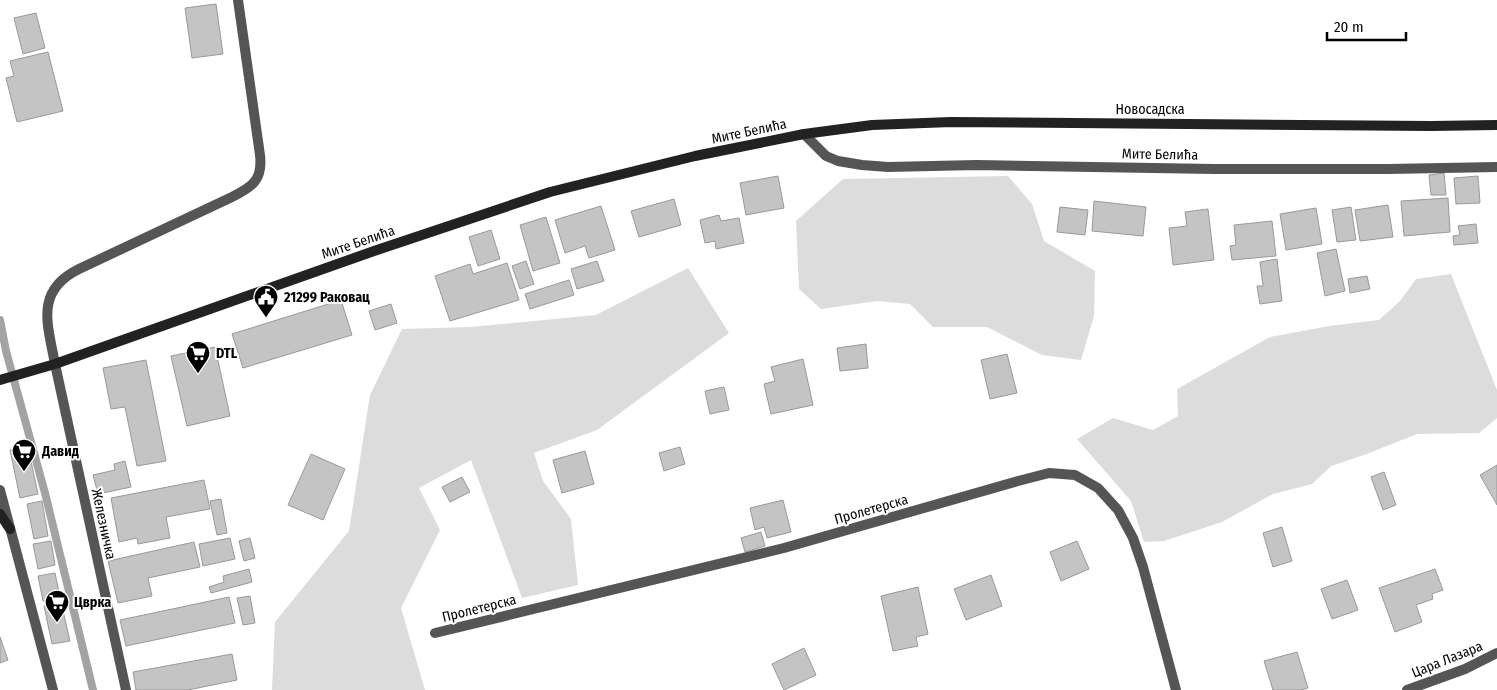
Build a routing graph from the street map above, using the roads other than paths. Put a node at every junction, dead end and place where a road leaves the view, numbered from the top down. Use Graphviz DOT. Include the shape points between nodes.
graph roads {
  1 [pos="238,0"];
  2 [pos="1497,125"];
  3 [pos="804,134"];
  4 [pos="1497,167"];
  5 [pos="55,364"];
  6 [pos="0,380"];
  7 [pos="0,490"];
  8 [pos="0,514"];
  9 [pos="10,529"];
  10 [pos="435,633"];
  11 [pos="1497,654"];
  12 [pos="53,690"];
  13 [pos="126,690"];
  14 [pos="1176,690"];
  15 [pos="1407,690"];
  1 -- 5 [label="street, Железничка" via="260,155 259,176 253,184 232,197 60,281 48,301 46,313"];
  2 -- 3 [label="main road, Новосадска" via="941,122 872,125"];
  3 -- 4 [label="street, Мите Белића" via="826,156 862,165 888,167"];
  3 -- 5 [label="main road, Мите Белића" via="695,156 550,192"];
  5 -- 6 [label="main road, Мите Белића"];
  5 -- 13 [label="street, Железничка"];
  7 -- 9 [label="street"];
  8 -- 9 [label="main road"];
  9 -- 12 [label="street"];
  10 -- 14 [label="street, Пролетерска" via="784,548 1049,473 1075,475 1098,488 1118,510 1132,538 1143,567"];
  11 -- 15 [label="street, Цара Лазара"];
}
